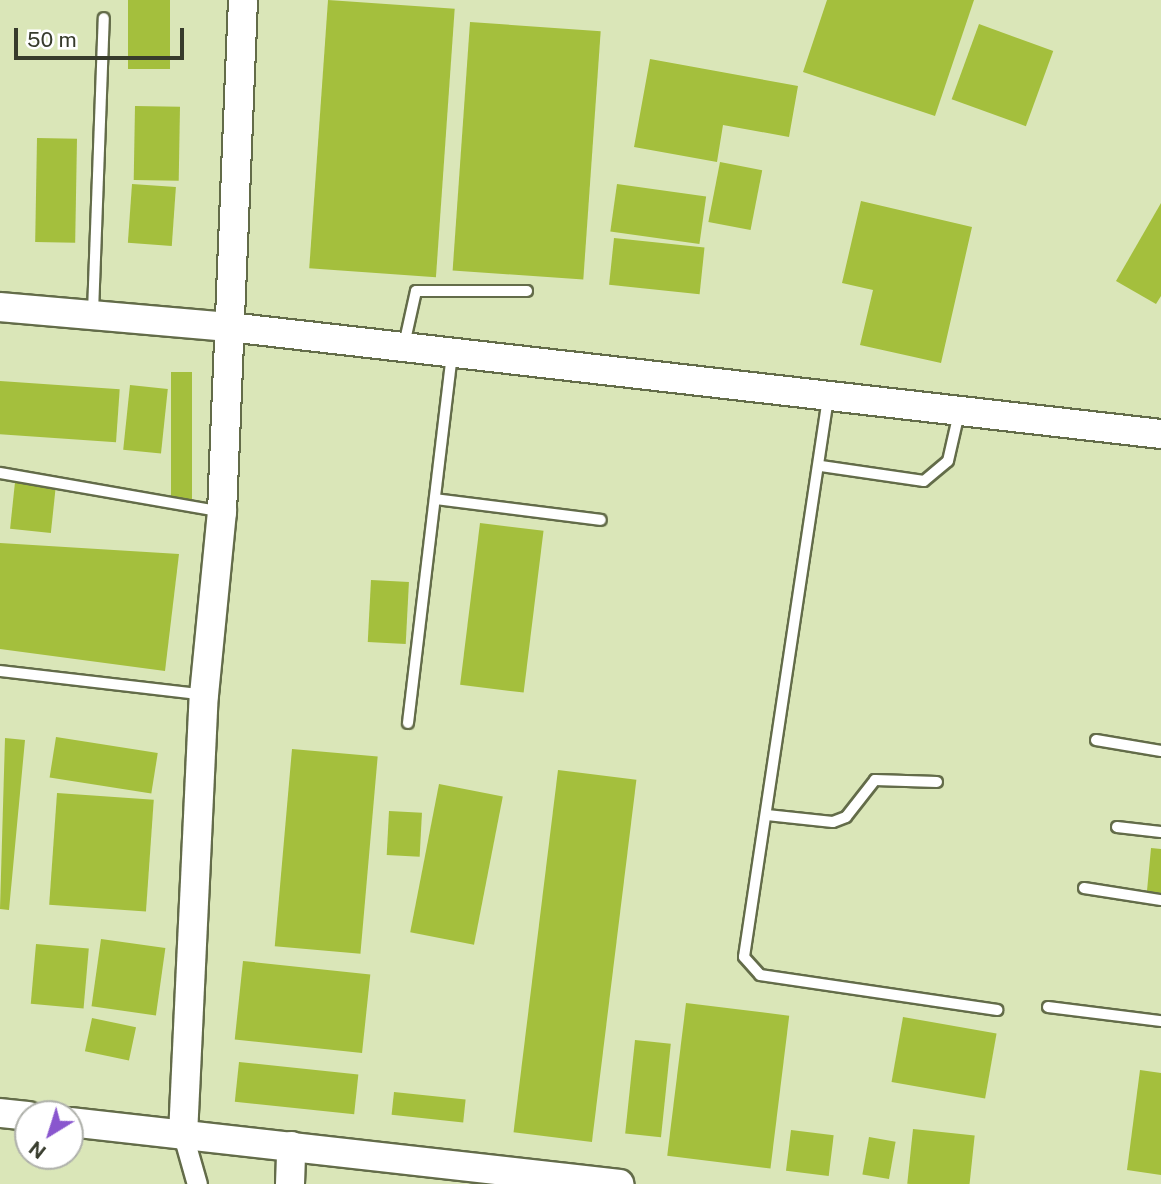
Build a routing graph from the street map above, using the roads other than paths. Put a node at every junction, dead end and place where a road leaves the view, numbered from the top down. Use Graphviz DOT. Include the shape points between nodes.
graph roads {
  1 [pos="243,0"];
  2 [pos="104,18"];
  3 [pos="527,291"];
  4 [pos="0,307"];
  5 [pos="92,316"];
  6 [pos="229,327"];
  7 [pos="403,349"];
  8 [pos="452,355"];
  9 [pos="828,398"];
  10 [pos="959,412"];
  11 [pos="1161,434"];
  12 [pos="821,466"];
  13 [pos="0,473"];
  14 [pos="435,499"];
  15 [pos="222,512"];
  16 [pos="601,520"];
  17 [pos="0,671"];
  18 [pos="204,695"];
  19 [pos="408,723"];
  20 [pos="1096,740"];
  21 [pos="1161,751"];
  22 [pos="937,782"];
  23 [pos="766,816"];
  24 [pos="1117,827"];
  25 [pos="1161,832"];
  26 [pos="1084,888"];
  27 [pos="1161,900"];
  28 [pos="1048,1007"];
  29 [pos="997,1010"];
  30 [pos="1161,1021"];
  31 [pos="84,1124"];
  32 [pos="183,1135"];
  33 [pos="291,1146"];
  34 [pos="197,1184"];
  35 [pos="289,1184"];
  36 [pos="620,1184"];
  1 -- 6 [label="street"];
  2 -- 5 [label="lane"];
  3 -- 7 [label="lane" via="416,290"];
  4 -- 5 [label="street"];
  5 -- 6 [label="street"];
  6 -- 7 [label="street"];
  6 -- 15 [label="street"];
  7 -- 8 [label="street"];
  8 -- 9 [label="street"];
  8 -- 14 [label="lane"];
  9 -- 10 [label="street"];
  9 -- 12 [label="lane"];
  10 -- 11 [label="street"];
  10 -- 12 [label="lane" via="948,461 924,481"];
  12 -- 23 [label="lane"];
  13 -- 15 [label="lane"];
  14 -- 16 [label="lane"];
  14 -- 19 [label="lane"];
  15 -- 18 [label="street"];
  17 -- 18 [label="lane"];
  18 -- 32 [label="street"];
  20 -- 21 [label="lane"];
  22 -- 23 [label="lane" via="875,780 846,817 833,822"];
  23 -- 29 [label="lane" via="744,957 748,966 760,975"];
  24 -- 25 [label="lane"];
  26 -- 27 [label="lane"];
  28 -- 30 [label="lane"];
  31 -- 32 [label="street"];
  32 -- 33 [label="street"];
  32 -- 34 [label="street"];
  33 -- 35 [label="street"];
  33 -- 36 [label="street"];
}
